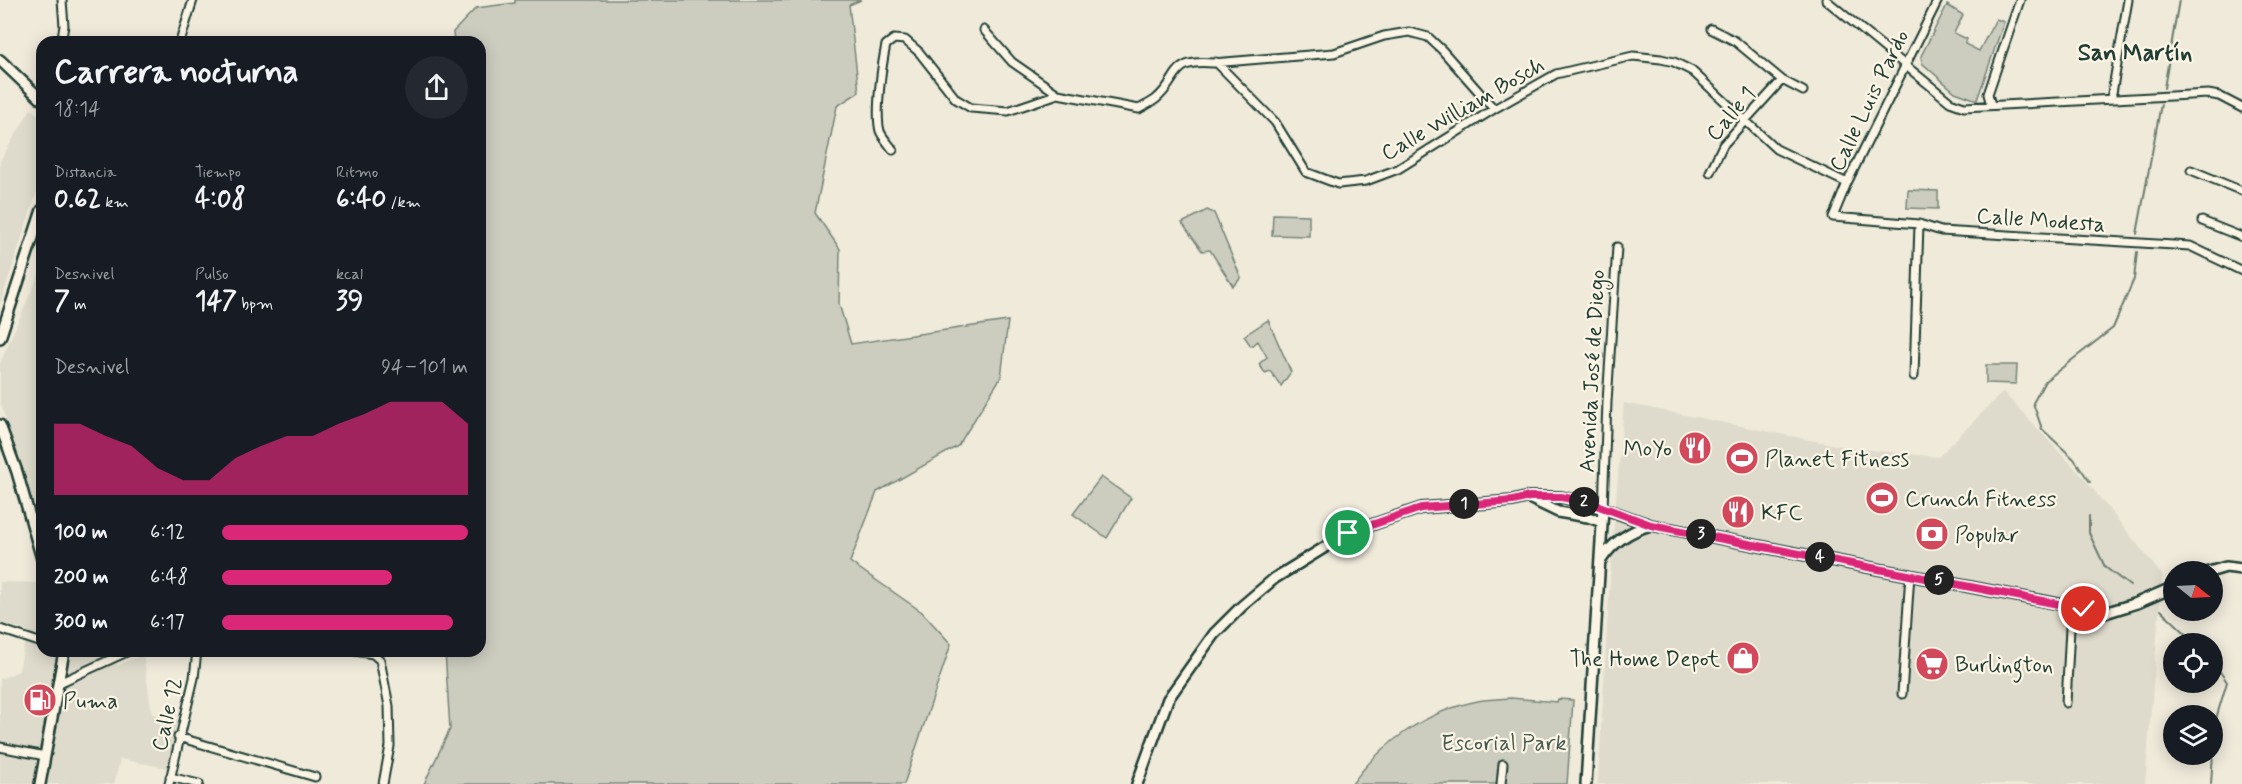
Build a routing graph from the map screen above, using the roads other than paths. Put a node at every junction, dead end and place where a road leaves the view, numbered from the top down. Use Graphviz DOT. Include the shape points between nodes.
graph roads {
  1 [pos="62,0"];
  2 [pos="193,0"];
  3 [pos="1826,0"];
  4 [pos="1938,0"];
  5 [pos="2020,0"];
  6 [pos="2128,0"];
  7 [pos="1711,29"];
  8 [pos="984,30"];
  9 [pos="62,36"];
  10 [pos="182,36"];
  11 [pos="0,60"];
  12 [pos="1216,62"];
  13 [pos="1904,66"];
  14 [pos="1782,80"];
  15 [pos="36,90"];
  16 [pos="1803,91"];
  17 [pos="1058,94"];
  18 [pos="2111,99"];
  19 [pos="1991,105"];
  20 [pos="2242,108"];
  21 [pos="1494,110"];
  22 [pos="1745,121"];
  23 [pos="893,150"];
  24 [pos="2191,170"];
  25 [pos="1710,172"];
  26 [pos="1847,183"];
  27 [pos="2242,191"];
  28 [pos="1833,217"];
  29 [pos="2202,221"];
  30 [pos="1919,224"];
  31 [pos="36,228"];
  32 [pos="2242,237"];
  33 [pos="1617,247"];
  34 [pos="2242,271"];
  35 [pos="0,338"];
  36 [pos="1914,376"];
  37 [pos="0,425"];
  38 [pos="1529,497"];
  39 [pos="1602,509"];
  40 [pos="1602,522"];
  41 [pos="1651,525"];
  42 [pos="36,538"];
  43 [pos="1601,560"];
  44 [pos="2223,568"];
  45 [pos="2242,569"];
  46 [pos="1911,574"];
  47 [pos="2163,592"];
  48 [pos="2074,608"];
  49 [pos="0,629"];
  50 [pos="36,641"];
  51 [pos="63,657"];
  52 [pos="115,657"];
  53 [pos="196,657"];
  54 [pos="376,657"];
  55 [pos="59,682"];
  56 [pos="1902,694"];
  57 [pos="2066,703"];
  58 [pos="178,737"];
  59 [pos="0,747"];
  60 [pos="45,756"];
  61 [pos="1503,764"];
  62 [pos="315,777"];
  63 [pos="169,781"];
  64 [pos="40,784"];
  65 [pos="199,784"];
  66 [pos="383,784"];
  67 [pos="1137,784"];
  68 [pos="1501,784"];
  69 [pos="1586,784"];
  1 -- 9 [label="street"];
  2 -- 10 [label="street"];
  3 -- 13 [label="street"];
  4 -- 13 [label="street, Calle Luis Pardo"];
  5 -- 19 [label="street" via="1988,94"];
  6 -- 18 [label="street"];
  7 -- 14 [label="street" via="1735,41"];
  8 -- 17 [label="street" via="1012,62"];
  11 -- 15 [label="street"];
  12 -- 17 [label="street" via="1196,61 1181,66 1157,99 1139,109"];
  12 -- 21 [label="street" via="1334,53 1409,32 1428,37"];
  12 -- 21 [label="street, Calle William Bosch" via="1275,122 1306,172 1338,184 1366,181 1398,169"];
  13 -- 19 [label="street" via="1950,102 1964,107"];
  13 -- 26 [label="street, Calle Luis Pardo"];
  14 -- 16 [label="street"];
  14 -- 22 [label="street, Calle 1"];
  17 -- 23 [label="street" via="1008,111 971,108 956,99 919,52 905,40 894,39 886,45 879,109 880,132"];
  18 -- 19 [label="street"];
  18 -- 20 [label="street" via="2208,94"];
  21 -- 22 [label="street, Calle William Bosch" via="1556,74 1633,56 1668,60 1692,71"];
  22 -- 25 [label="street, Calle 1" via="1723,145"];
  22 -- 26 [label="street, Calle William Bosch" via="1776,149"];
  24 -- 27 [label="street"];
  26 -- 28 [label="street, Calle Luis Pardo"];
  28 -- 30 [label="street, Calle Modesta"];
  29 -- 32 [label="street"];
  30 -- 34 [label="street, Calle Modesta" via="1941,231 2190,246"];
  30 -- 36 [label="street"];
  31 -- 35 [label="street"];
  33 -- 39 [label="street, Avenida José de Diego"];
  37 -- 42 [label="street"];
  38 -- 39 [label="street" via="1561,497"];
  38 -- 40 [label="street" via="1558,512"];
  38 -- 67 [label="street" via="1421,508 1380,521 1348,533 1275,578 1214,634 1168,699"];
  39 -- 40 [label="street, Avenida José de Diego"];
  39 -- 41 [label="street"];
  40 -- 43 [label="street, Avenida José de Diego"];
  41 -- 43 [label="street" via="1620,539"];
  41 -- 46 [label="street"];
  43 -- 69 [label="street, Avenida José de Diego"];
  44 -- 45 [label="street"];
  46 -- 48 [label="street"];
  46 -- 56 [label="street"];
  47 -- 48 [label="street" via="2105,613"];
  48 -- 57 [label="street"];
  49 -- 50 [label="street"];
  51 -- 55 [label="street"];
  52 -- 55 [label="street"];
  53 -- 58 [label="street, Calle 12"];
  54 -- 66 [label="street" via="389,706 390,746"];
  55 -- 60 [label="street"];
  58 -- 62 [label="street"];
  58 -- 63 [label="street, Calle 12"];
  59 -- 60 [label="street"];
  60 -- 64 [label="street"];
  61 -- 68 [label="street"];
  63 -- 65 [label="street"];
}
